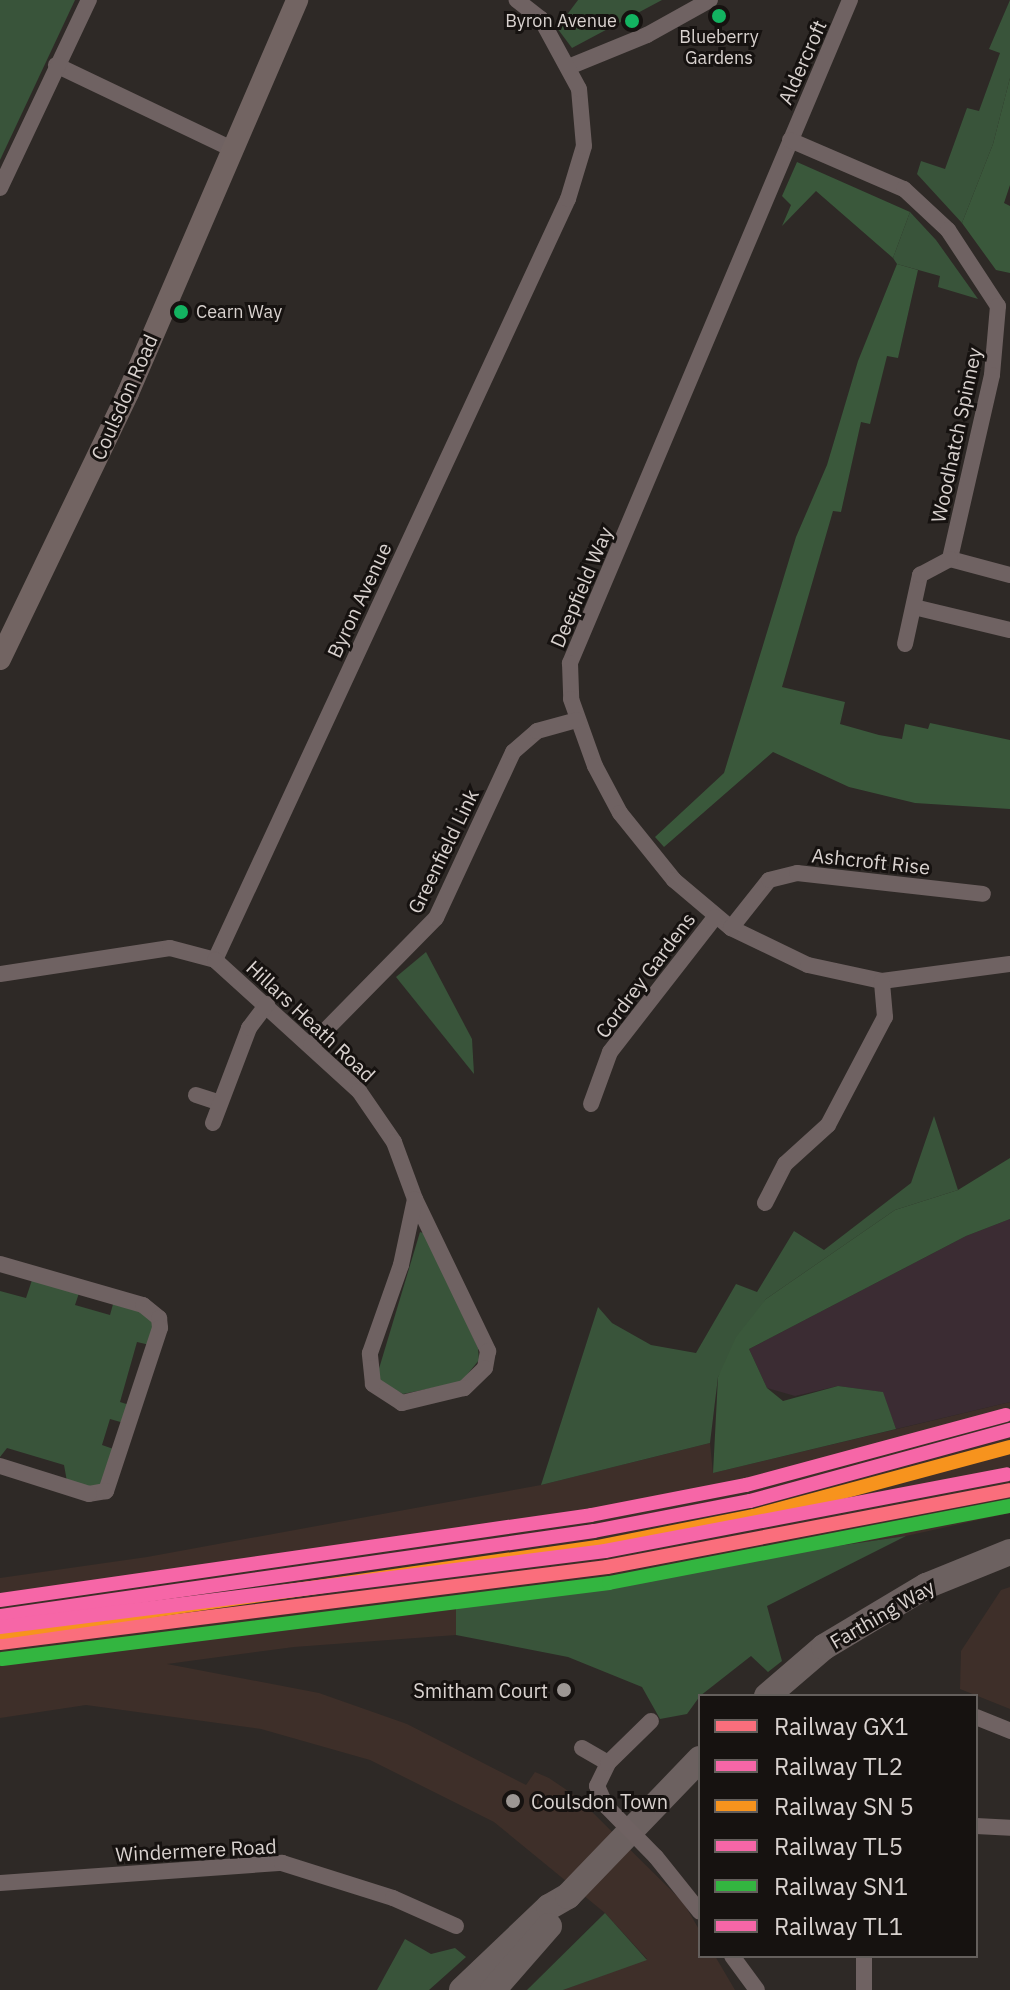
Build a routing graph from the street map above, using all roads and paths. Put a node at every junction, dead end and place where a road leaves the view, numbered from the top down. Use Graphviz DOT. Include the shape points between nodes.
graph roads {
  1 [pos="89,0"];
  2 [pos="297,0"];
  3 [pos="517,0"];
  4 [pos="710,0"];
  5 [pos="850,0"];
  6 [pos="56,65"];
  7 [pos="571,66"];
  8 [pos="790,140"];
  9 [pos="232,149"];
  10 [pos="0,188"];
  11 [pos="950,559"];
  12 [pos="1010,575"];
  13 [pos="914,607"];
  14 [pos="1010,630"];
  15 [pos="905,644"];
  16 [pos="0,659"];
  17 [pos="577,720"];
  18 [pos="983,894"];
  19 [pos="715,917"];
  20 [pos="731,928"];
  21 [pos="215,960"];
  22 [pos="1010,964"];
  23 [pos="0,974"];
  24 [pos="882,981"];
  25 [pos="267,1004"];
  26 [pos="311,1045"];
  27 [pos="196,1095"];
  28 [pos="218,1102"];
  29 [pos="591,1104"];
  30 [pos="213,1123"];
  31 [pos="415,1199"];
  32 [pos="765,1203"];
  33 [pos="0,1264"];
  34 [pos="0,1466"];
  35 [pos="1010,1552"];
  36 [pos="769,1694"];
  37 [pos="978,1718"];
  38 [pos="651,1721"];
  39 [pos="1010,1731"];
  40 [pos="582,1748"];
  41 [pos="698,1761"];
  42 [pos="608,1763"];
  43 [pos="978,1826"];
  44 [pos="1010,1828"];
  45 [pos="0,1883"];
  46 [pos="568,1896"];
  47 [pos="698,1910"];
  48 [pos="456,1926"];
  49 [pos="733,1958"];
  50 [pos="864,1958"];
  51 [pos="462,1990"];
  52 [pos="493,1990"];
  53 [pos="757,1990"];
  54 [pos="864,1990"];
  1 -- 6 [label="street"];
  2 -- 9 [label="main road, Coulsdon Road"];
  3 -- 7 [label="street, Byron Avenue" via="541,19"];
  4 -- 7 [label="street" via="647,35"];
  5 -- 8 [label="street, Aldercroft"];
  6 -- 9 [label="street"];
  6 -- 10 [label="street"];
  7 -- 21 [label="street, Byron Avenue" via="579,89 584,146 568,199"];
  8 -- 11 [label="street, Woodhatch Spinney" via="904,189 948,230 998,306 992,375"];
  8 -- 17 [label="street, Deepfield Way" via="570,663"];
  9 -- 16 [label="main road, Coulsdon Road" via="128,393"];
  11 -- 12 [label="street"];
  11 -- 13 [label="street" via="920,575"];
  13 -- 14 [label="street"];
  13 -- 15 [label="street"];
  17 -- 19 [label="street, Deepfield Way" via="620,813 674,880"];
  17 -- 26 [label="street, Greenfield Link" via="537,731 513,752 436,918"];
  18 -- 20 [label="street, Ashcroft Rise" via="797,873 769,880"];
  19 -- 20 [label="street, Deepfield Way"];
  19 -- 29 [label="street, Cordrey Gardens" via="610,1052"];
  20 -- 24 [label="street, Deepfield Way" via="808,965"];
  21 -- 23 [label="street, Hillars Heath Road" via="170,948"];
  21 -- 25 [label="street, Hillars Heath Road"];
  22 -- 24 [label="street, Deepfield Way"];
  24 -- 32 [label="street" via="885,1017 828,1125 785,1164"];
  25 -- 26 [label="street, Hillars Heath Road"];
  25 -- 28 [label="street" via="249,1028"];
  26 -- 31 [label="street, Hillars Heath Road" via="359,1091 394,1142"];
  27 -- 28 [label="street"];
  28 -- 30 [label="street"];
  31 -- 31 [label="street, Hillars Heath Road" via="401,1265 370,1353 373,1384 402,1403 464,1388 485,1368 488,1351"];
  33 -- 34 [label="street" via="143,1305 159,1318 160,1328 106,1491 89,1494"];
  35 -- 36 [label="highway, Farthing Way" via="926,1586 824,1647"];
  37 -- 39 [label="street"];
  38 -- 42 [label="street"];
  40 -- 42 [label="street"];
  41 -- 46 [label="highway"];
  42 -- 47 [label="street, bridge" via="597,1786 606,1806"];
  43 -- 44 [label="street"];
  45 -- 48 [label="street, Windermere Road" via="282,1863 393,1898 430,1924"];
  46 -- 51 [label="highway" via="549,1907"];
  46 -- 52 [label="highway" via="559,1915"];
  49 -- 53 [label="street"];
  50 -- 54 [label="street"];
}
